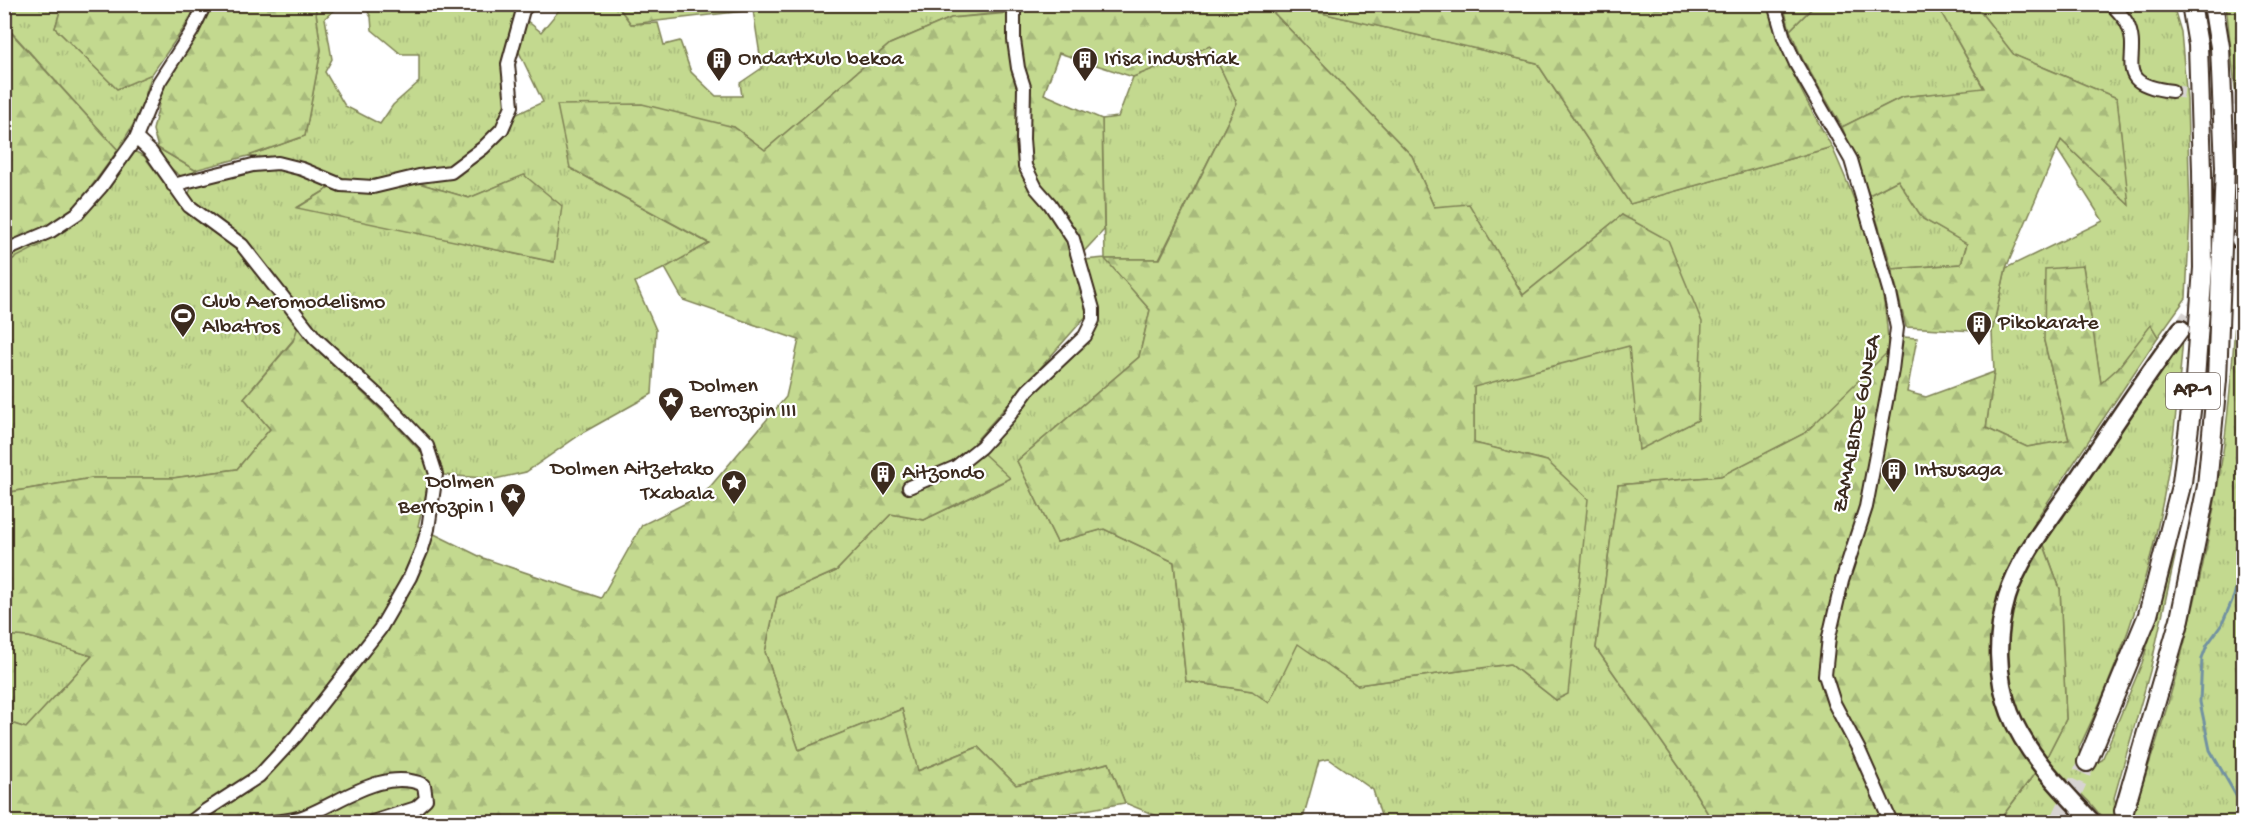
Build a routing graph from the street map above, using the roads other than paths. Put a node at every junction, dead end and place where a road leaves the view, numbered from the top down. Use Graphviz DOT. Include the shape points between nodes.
graph roads {
  1 [pos="205,4"];
  2 [pos="529,4"];
  3 [pos="1014,4"];
  4 [pos="1774,4"];
  5 [pos="2111,4"];
  6 [pos="2191,4"];
  7 [pos="2213,4"];
  8 [pos="2172,91"];
  9 [pos="136,138"];
  10 [pos="173,184"];
  11 [pos="4,251"];
  12 [pos="2181,329"];
  13 [pos="909,487"];
  14 [pos="2087,762"];
  15 [pos="2124,811"];
  16 [pos="191,822"];
  17 [pos="273,822"];
  18 [pos="372,822"];
  19 [pos="1890,822"];
  20 [pos="2092,822"];
  1 -- 9 [label="street" via="159,82"];
  2 -- 10 [label="street" via="523,10 508,64 512,106 502,129 451,172 373,187 341,185 278,163"];
  3 -- 13 [label="street" via="1014,40 1024,87 1025,166 1073,239 1093,320 1085,336 1028,390 981,447 956,466"];
  4 -- 19 [label="street, ZAMALBIDE GUNEA" via="1796,64 1851,160 1898,328 1866,507 1842,580 1825,675 1834,703"];
  5 -- 8 [label="street" via="2128,24 2134,75 2146,86"];
  6 -- 14 [label="highway, AP-1" via="2198,45 2203,268 2182,482 2148,615"];
  7 -- 15 [label="highway, AP-1" via="2220,47 2225,167 2217,380 2207,486 2180,619"];
  9 -- 10 [label="street"];
  9 -- 11 [label="street" via="78,213 51,231"];
  10 -- 16 [label="street" via="189,206 242,245 315,338 427,446 436,474 422,549 380,629 296,736 259,776"];
  12 -- 20 [label="main road" via="2037,537 2014,579 2003,615 2000,669 2014,722 2038,761"];
  17 -- 18 [label="street" via="303,817 357,790 383,783 412,779 424,784 426,799 416,808"];
}
